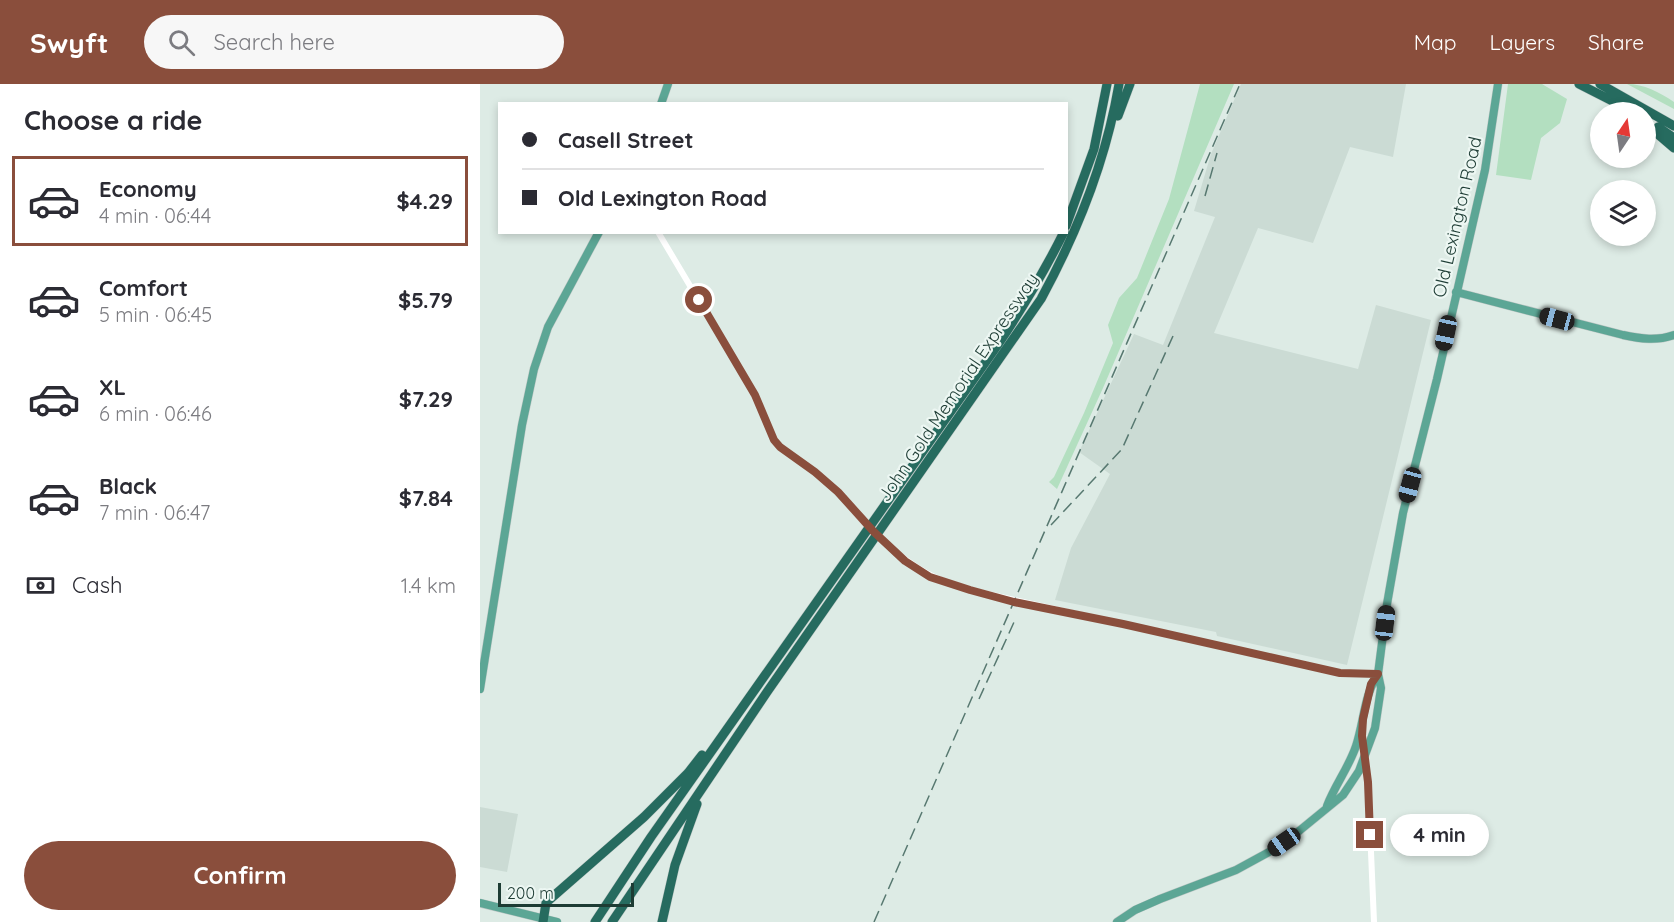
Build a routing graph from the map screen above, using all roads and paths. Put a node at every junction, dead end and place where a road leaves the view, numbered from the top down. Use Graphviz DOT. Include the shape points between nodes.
graph roads {
  1 [pos="668,84"];
  2 [pos="1106,84"];
  3 [pos="1119,84"];
  4 [pos="1130,84"];
  5 [pos="1498,84"];
  6 [pos="1579,84"];
  7 [pos="1600,84"];
  8 [pos="662,102"];
  9 [pos="1616,102"];
  10 [pos="1674,126"];
  11 [pos="1656,128"];
  12 [pos="1656,131"];
  13 [pos="1674,138"];
  14 [pos="1674,148"];
  15 [pos="1096,178"];
  16 [pos="1068,220"];
  17 [pos="598,234"];
  18 [pos="659,234"];
  19 [pos="1063,234"];
  20 [pos="1456,292"];
  21 [pos="1674,334"];
  22 [pos="1378,674"];
  23 [pos="480,689"];
  24 [pos="767,692"];
  25 [pos="748,700"];
  26 [pos="1363,719"];
  27 [pos="1365,756"];
  28 [pos="1327,806"];
  29 [pos="480,903"];
  30 [pos="543,920"];
  31 [pos="557,922"];
  32 [pos="595,922"];
  33 [pos="612,922"];
  34 [pos="662,922"];
  35 [pos="1117,922"];
  36 [pos="1374,922"];
  1 -- 8 [label="main road"];
  2 -- 16 [label="highway" via="1094,149"];
  3 -- 15 [label="highway, John Gold Memorial Expressway"];
  4 -- 15 [label="highway"];
  5 -- 20 [label="main road, Old Lexington Road" via="1485,170"];
  6 -- 9 [label="highway"];
  7 -- 10 [label="highway"];
  11 -- 13 [label="highway"];
  12 -- 14 [label="highway"];
  15 -- 24 [label="highway, John Gold Memorial Expressway" via="1075,233 1041,299"];
  17 -- 23 [label="main road" via="548,327 534,369"];
  18 -- 22 [label="street, bridge" via="755,395 774,440 838,492 905,561 930,577 990,596 1340,673"];
  19 -- 25 [label="highway, John Gold Memorial Expressway" via="998,346"];
  20 -- 21 [label="main road" via="1629,337 1658,339"];
  20 -- 22 [label="main road, Old Lexington Road" via="1403,513"];
  22 -- 26 [label="main road, Old Lexington Road" via="1371,684"];
  22 -- 27 [label="main road, Old Lexington Road" via="1381,688 1376,722"];
  24 -- 33 [label="highway, John Gold Memorial Expressway"];
  24 -- 34 [label="highway" via="693,811"];
  25 -- 30 [label="highway" via="688,773 546,903"];
  25 -- 32 [label="highway, John Gold Memorial Expressway"];
  26 -- 27 [label="main road"];
  26 -- 28 [label="main road" via="1352,758"];
  27 -- 28 [label="main road" via="1350,786"];
  27 -- 36 [label="street, Old Lexington Road"];
  28 -- 35 [label="main road" via="1269,852 1236,870 1135,910"];
  29 -- 30 [label="main road"];
  30 -- 31 [label="main road"];
}
